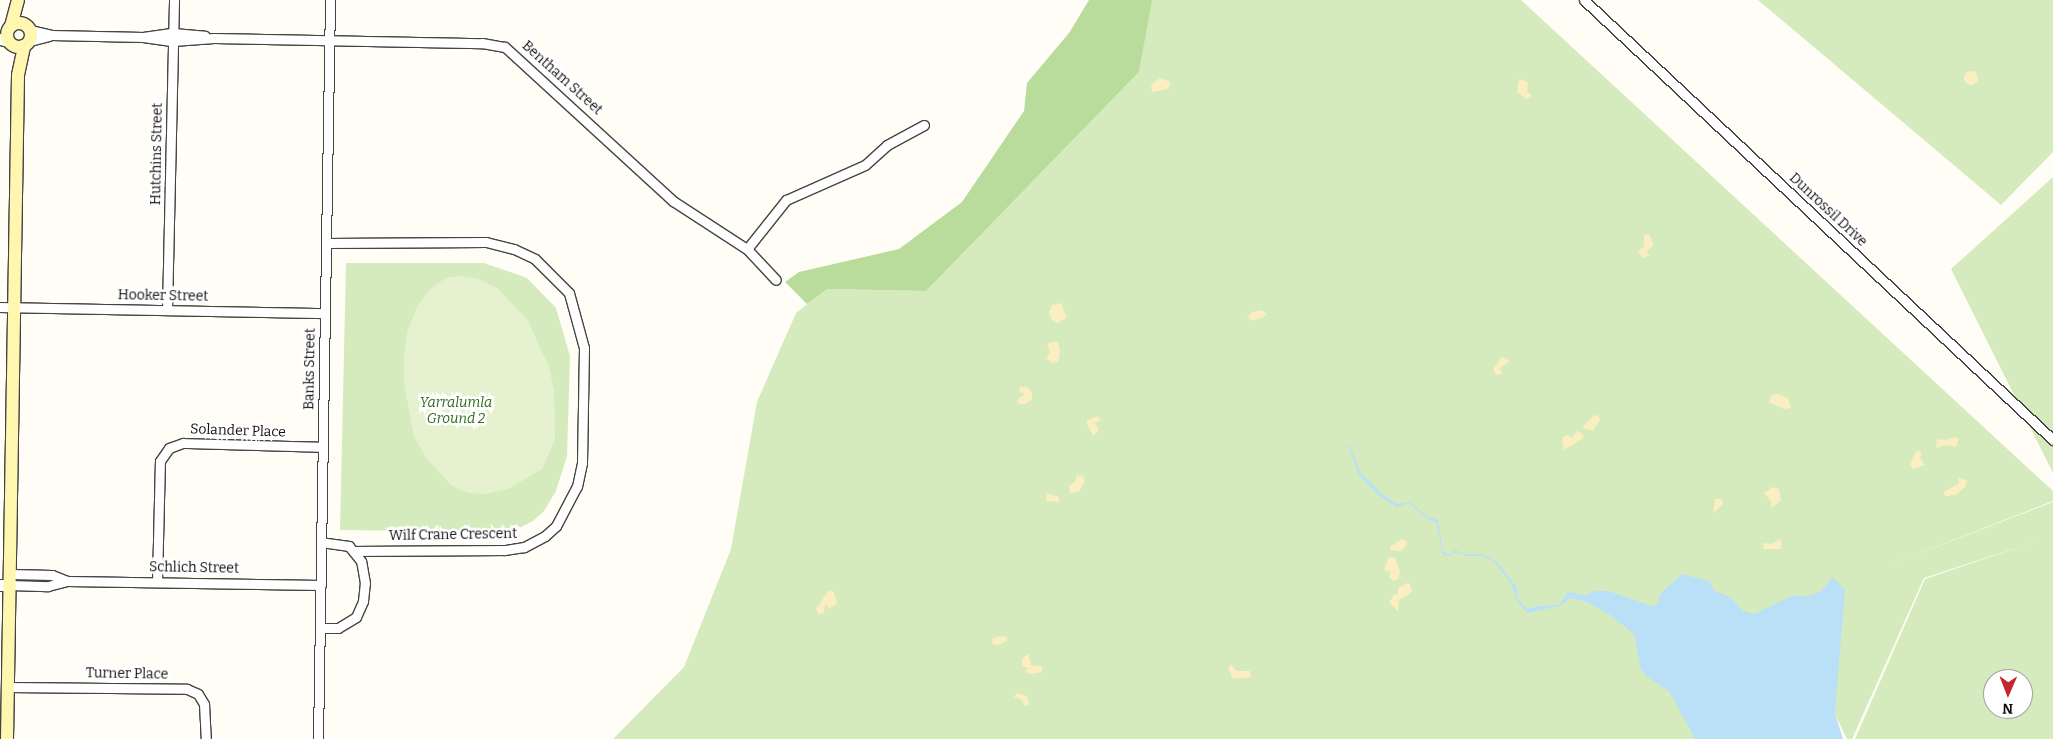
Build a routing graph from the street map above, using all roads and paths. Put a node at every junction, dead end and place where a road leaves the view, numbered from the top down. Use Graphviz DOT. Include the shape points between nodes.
graph roads {
  1 [pos="20,0"];
  2 [pos="174,0"];
  3 [pos="330,0"];
  4 [pos="1584,0"];
  5 [pos="15,36"];
  6 [pos="173,37"];
  7 [pos="330,40"];
  8 [pos="924,125"];
  9 [pos="326,243"];
  10 [pos="747,249"];
  11 [pos="776,280"];
  12 [pos="0,307"];
  13 [pos="15,307"];
  14 [pos="168,310"];
  15 [pos="325,313"];
  16 [pos="2053,440"];
  17 [pos="323,448"];
  18 [pos="321,542"];
  19 [pos="354,551"];
  20 [pos="5,579"];
  21 [pos="157,582"];
  22 [pos="321,585"];
  23 [pos="320,628"];
  24 [pos="8,686"];
  25 [pos="7,739"];
  26 [pos="206,739"];
  27 [pos="318,739"];
  1 -- 5 [label="main road"];
  2 -- 6 [label="street, Hutchins Street"];
  3 -- 7 [label="street, Banks Street"];
  4 -- 16 [label="street, Dunrossil Drive"];
  5 -- 6 [label="street, Bentham Street"];
  5 -- 13 [label="main road" via="18,75"];
  6 -- 7 [label="street, Bentham Street"];
  6 -- 14 [label="street, Hutchins Street"];
  7 -- 9 [label="street, Banks Street"];
  7 -- 10 [label="street, Bentham Street" via="482,43 505,47 673,201"];
  8 -- 10 [label="street" via="887,145 865,165 786,200"];
  9 -- 15 [label="street, Banks Street"];
  9 -- 19 [label="street, Wilf Crane Crescent" via="486,242 514,249 535,259 569,293 584,348 582,463 577,486 556,526 545,536 524,547 504,550"];
  10 -- 11 [label="street, Bentham Street"];
  12 -- 13 [label="street, Hooker Street"];
  13 -- 14 [label="street, Hooker Street"];
  13 -- 20 [label="main road"];
  14 -- 15 [label="street, Hooker Street"];
  15 -- 17 [label="street, Banks Street"];
  17 -- 18 [label="street, Banks Street"];
  17 -- 21 [label="street, Solander Place" via="183,443 169,448 160,462"];
  18 -- 19 [label="street" via="341,543"];
  18 -- 22 [label="street, Banks Street"];
  19 -- 23 [label="street" via="364,572 365,589 360,609 344,626"];
  20 -- 21 [label="street, Schlich Street" via="52,575 67,581"];
  20 -- 24 [label="main road"];
  21 -- 22 [label="street, Schlich Street"];
  22 -- 23 [label="street, Banks Street"];
  23 -- 27 [label="street, Banks Street"];
  24 -- 25 [label="main road"];
  24 -- 26 [label="street, Turner Place" via="187,689 198,694 204,704"];
}
